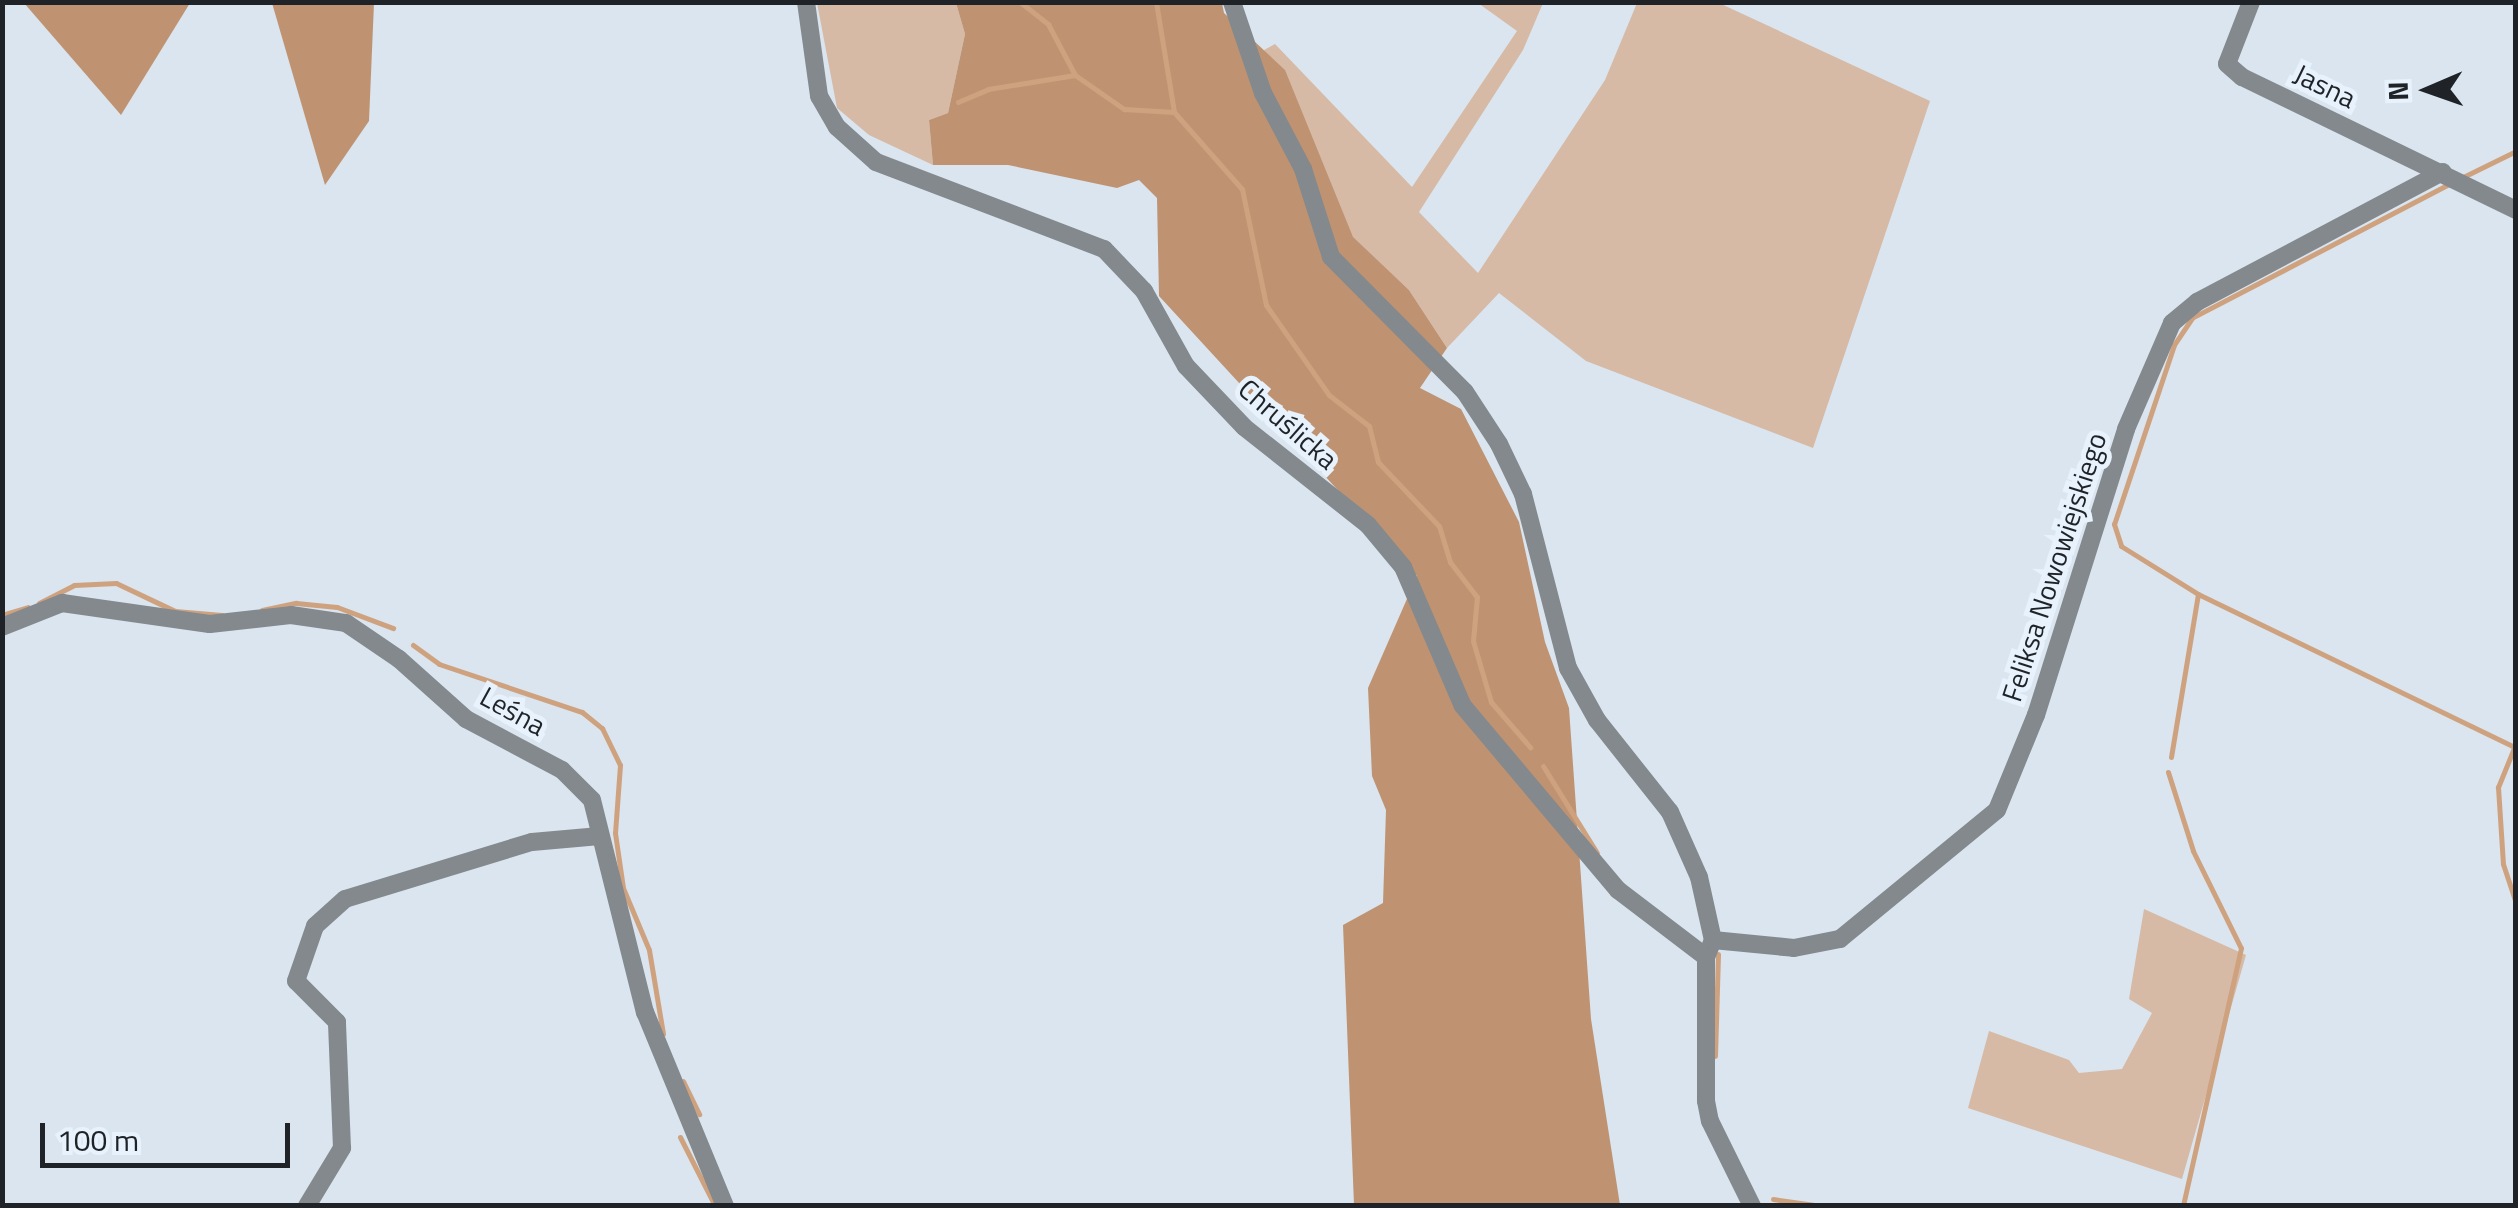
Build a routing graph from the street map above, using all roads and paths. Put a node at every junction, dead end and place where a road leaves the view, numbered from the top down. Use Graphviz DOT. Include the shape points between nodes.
graph roads {
  1 [pos="806,2"];
  2 [pos="1232,2"];
  3 [pos="2251,2"];
  4 [pos="2450,176"];
  5 [pos="2516,210"];
  6 [pos="2,626"];
  7 [pos="600,836"];
  8 [pos="1710,948"];
  9 [pos="307,1206"];
  10 [pos="725,1206"];
  11 [pos="1752,1206"];
  1 -- 8 [label="street, Chruślicka" via="819,96 837,128 876,162 1104,249 1144,291 1186,366 1244,427 1368,525 1403,567 1463,706 1618,890"];
  2 -- 8 [label="street" via="1263,93 1303,169 1331,257 1466,392 1499,444 1522,494 1568,668 1597,720 1670,812 1699,877"];
  3 -- 4 [label="street, Jasna" via="2227,64"];
  4 -- 5 [label="street, Jasna"];
  4 -- 8 [label="street, Feliksa Nowowiejskiego" via="2198,302 2172,323 2126,429 2036,714 1997,810 1840,939 1794,948"];
  6 -- 7 [label="street, Leśna" via="62,603 210,624 291,615 346,623 466,719 562,770 592,800"];
  7 -- 9 [label="street" via="532,842 345,899 315,926 296,980 337,1022 342,1148"];
  7 -- 10 [label="street, Leśna" via="644,1012"];
  8 -- 11 [label="street" via="1710,1122"];
}
